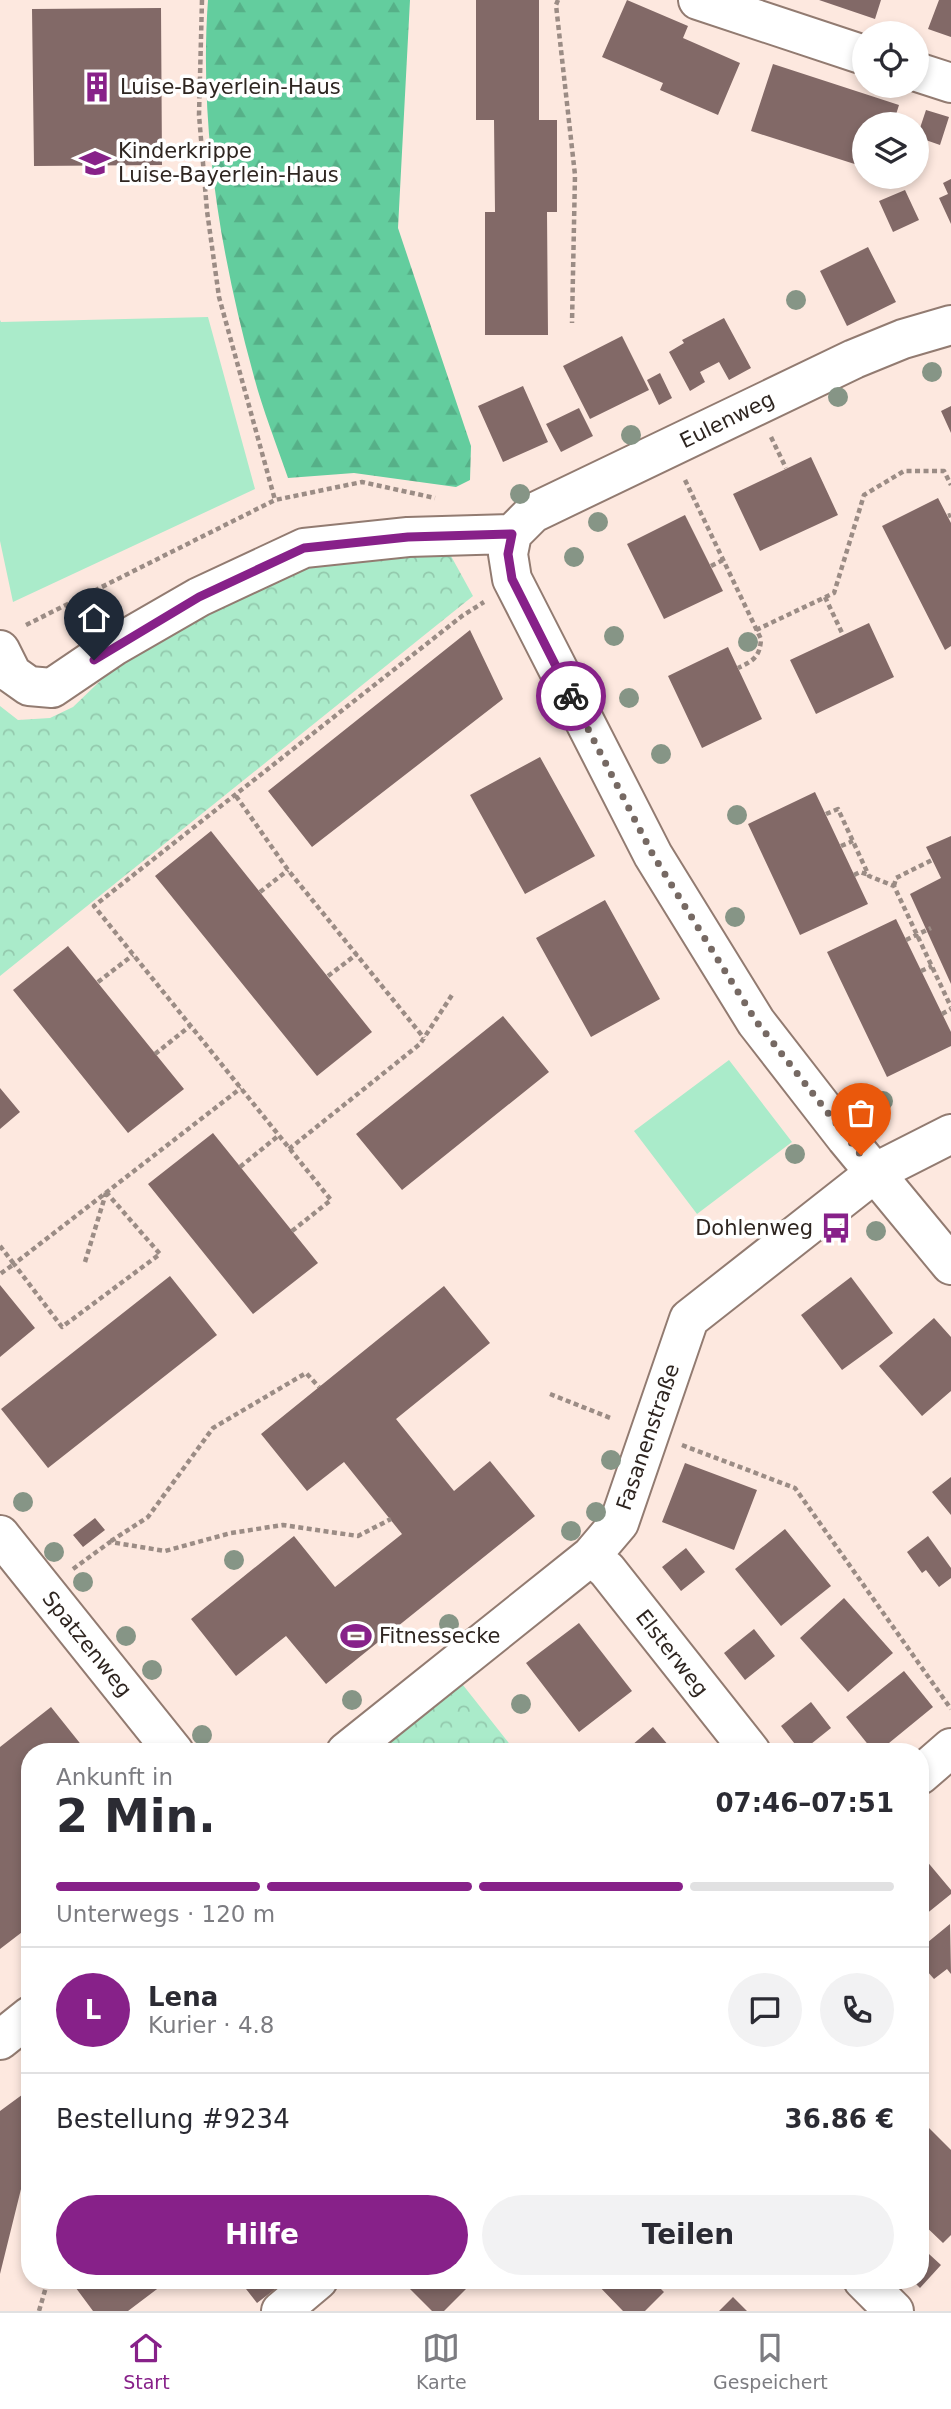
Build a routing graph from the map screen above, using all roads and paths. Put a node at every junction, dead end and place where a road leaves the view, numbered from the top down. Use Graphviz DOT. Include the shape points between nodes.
graph roads {
  1 [pos="202,0"];
  2 [pos="558,0"];
  3 [pos="698,0"];
  4 [pos="852,51"];
  5 [pos="929,76"];
  6 [pos="951,83"];
  7 [pos="572,323"];
  8 [pos="951,325"];
  9 [pos="668,448"];
  10 [pos="951,485"];
  11 [pos="275,500"];
  12 [pos="512,534"];
  13 [pos="723,560"];
  14 [pos="711,566"];
  15 [pos="825,597"];
  16 [pos="485,601"];
  17 [pos="756,630"];
  18 [pos="843,635"];
  19 [pos="0,650"];
  20 [pos="738,668"];
  21 [pos="236,796"];
  22 [pos="826,814"];
  23 [pos="853,841"];
  24 [pos="841,846"];
  25 [pos="932,860"];
  26 [pos="288,870"];
  27 [pos="854,875"];
  28 [pos="869,876"];
  29 [pos="894,886"];
  30 [pos="260,892"];
  31 [pos="931,928"];
  32 [pos="918,935"];
  33 [pos="906,940"];
  34 [pos="357,954"];
  35 [pos="133,955"];
  36 [pos="932,966"];
  37 [pos="921,971"];
  38 [pos="328,976"];
  39 [pos="98,982"];
  40 [pos="452,995"];
  41 [pos="951,1008"];
  42 [pos="942,1014"];
  43 [pos="190,1026"];
  44 [pos="424,1038"];
  45 [pos="155,1054"];
  46 [pos="241,1088"];
  47 [pos="951,1134"];
  48 [pos="278,1136"];
  49 [pos="289,1149"];
  50 [pos="240,1167"];
  51 [pos="876,1172"];
  52 [pos="106,1192"];
  53 [pos="292,1231"];
  54 [pos="0,1246"];
  55 [pos="85,1262"];
  56 [pos="14,1264"];
  57 [pos="951,1265"];
  58 [pos="0,1274"];
  59 [pos="319,1387"];
  60 [pos="550,1394"];
  61 [pos="613,1419"];
  62 [pos="650,1433"];
  63 [pos="391,1519"];
  64 [pos="0,1535"];
  65 [pos="110,1542"];
  66 [pos="591,1556"];
  67 [pos="45,1591"];
  68 [pos="951,1709"];
  69 [pos="167,1743"];
  70 [pos="357,1743"];
  71 [pos="744,1743"];
  72 [pos="951,1748"];
  73 [pos="929,1767"];
  74 [pos="21,2023"];
  75 [pos="0,2040"];
  76 [pos="45,2289"];
  77 [pos="307,2289"];
  78 [pos="872,2289"];
  79 [pos="39,2311"];
  80 [pos="281,2311"];
  81 [pos="894,2311"];
  1 -- 11 [label="path" via="199,115 219,297"];
  2 -- 7 [label="path" via="575,175"];
  3 -- 4 [label="street"];
  5 -- 6 [label="street"];
  8 -- 9 [label="street, Eulenweg" via="854,359"];
  9 -- 12 [label="street, Eulenweg" via="533,513"];
  9 -- 13 [label="path"];
  10 -- 15 [label="path" via="944,471 904,471 864,495 834,593"];
  12 -- 19 [label="street" via="408,537 304,548 199,597 52,688 29,686 12,674"];
  12 -- 51 [label="street" via="508,554 512,579 653,855 756,1021"];
  13 -- 14 [label="path"];
  13 -- 17 [label="path"];
  15 -- 17 [label="path"];
  15 -- 18 [label="path"];
  16 -- 21 [label="path"];
  17 -- 20 [label="path" via="760,650 754,660"];
  21 -- 26 [label="path"];
  21 -- 35 [label="path" via="94,906"];
  22 -- 23 [label="path" via="838,809"];
  23 -- 24 [label="path"];
  23 -- 28 [label="path"];
  25 -- 29 [label="path" via="896,878"];
  26 -- 30 [label="path"];
  26 -- 34 [label="path"];
  27 -- 28 [label="path"];
  28 -- 29 [label="path"];
  29 -- 32 [label="path"];
  31 -- 32 [label="path"];
  32 -- 33 [label="path"];
  32 -- 36 [label="path"];
  34 -- 38 [label="path"];
  34 -- 44 [label="path"];
  35 -- 39 [label="path"];
  35 -- 43 [label="path"];
  36 -- 37 [label="path"];
  36 -- 41 [label="path"];
  40 -- 44 [label="path"];
  41 -- 42 [label="path"];
  43 -- 45 [label="path"];
  43 -- 46 [label="path"];
  44 -- 49 [label="path"];
  46 -- 48 [label="path"];
  46 -- 52 [label="path"];
  47 -- 51 [label="street, Fasanenstraße"];
  48 -- 49 [label="path"];
  48 -- 50 [label="path"];
  49 -- 53 [label="path" via="331,1200"];
  51 -- 57 [label="street"];
  51 -- 62 [label="street, Fasanenstraße" via="689,1319"];
  52 -- 55 [label="path"];
  52 -- 56 [label="path"];
  52 -- 56 [label="path" via="160,1254 62,1327"];
  54 -- 56 [label="path"];
  56 -- 58 [label="path"];
  59 -- 65 [label="path" via="306,1373 213,1428 148,1517"];
  60 -- 61 [label="path"];
  62 -- 66 [label="street, Fasanenstraße" via="619,1523"];
  62 -- 68 [label="path" via="795,1488"];
  63 -- 65 [label="path" via="358,1536 283,1525 165,1551"];
  64 -- 67 [label="street, Spatzenweg"];
  65 -- 67 [label="path"];
  66 -- 70 [label="street, Fasanenstraße"];
  66 -- 71 [label="street, Elsterweg" via="607,1570"];
  67 -- 69 [label="street, Spatzenweg"];
  72 -- 73 [label="street"];
  74 -- 75 [label="street"];
  76 -- 79 [label="path"];
  77 -- 80 [label="street"];
  78 -- 81 [label="street"];
}
